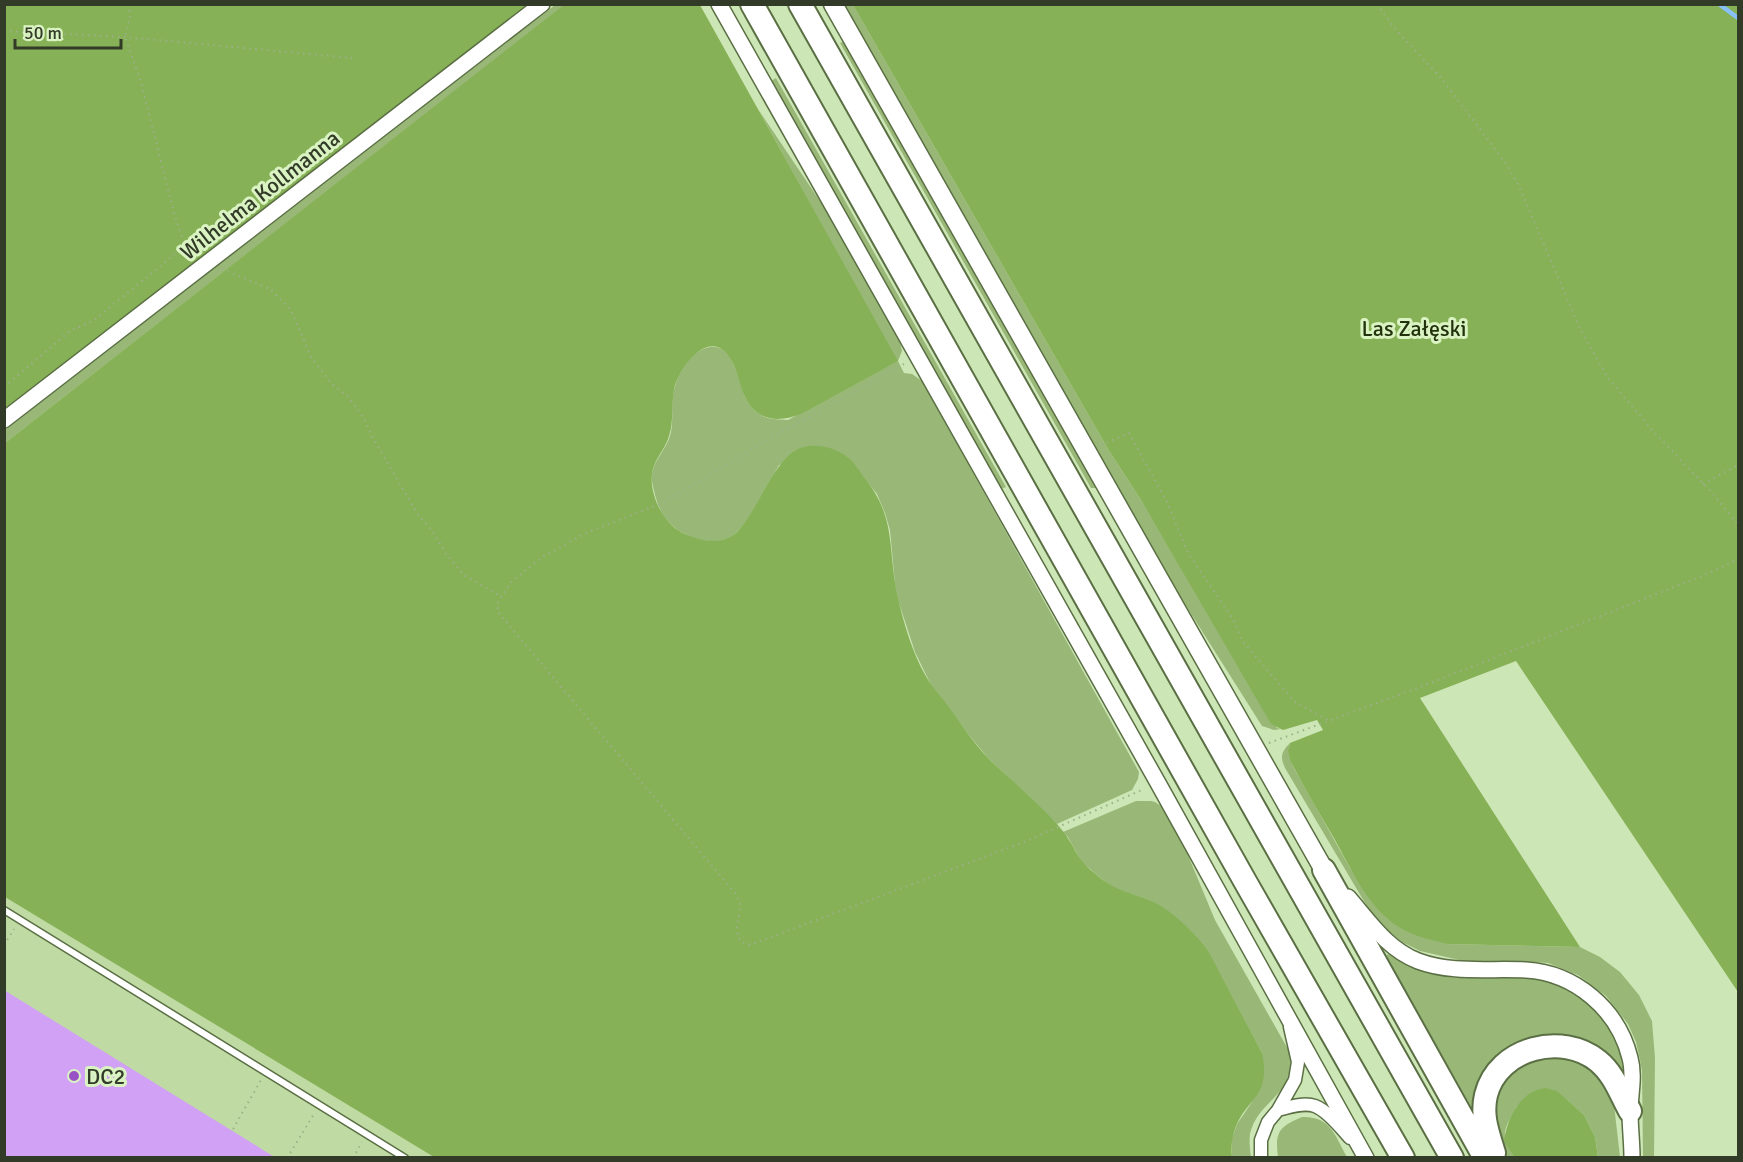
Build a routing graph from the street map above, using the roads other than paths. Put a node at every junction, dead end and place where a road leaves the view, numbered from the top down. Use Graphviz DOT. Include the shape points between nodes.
graph roads {
  1 [pos="542,4"];
  2 [pos="719,4"];
  3 [pos="752,4"];
  4 [pos="800,4"];
  5 [pos="833,4"];
  6 [pos="4,420"];
  7 [pos="1324,870"];
  8 [pos="4,910"];
  9 [pos="1286,1015"];
  10 [pos="1278,1110"];
  11 [pos="1630,1111"];
  12 [pos="1364,1155"];
  13 [pos="405,1158"];
  14 [pos="1261,1158"];
  15 [pos="1403,1158"];
  16 [pos="1452,1158"];
  17 [pos="1485,1158"];
  18 [pos="1495,1158"];
  19 [pos="1632,1158"];
  1 -- 6 [label="street, Wilhelma Kollmanna"];
  2 -- 9 [label="street"];
  3 -- 15 [label="highway"];
  4 -- 16 [label="highway"];
  5 -- 7 [label="main road"];
  7 -- 11 [label="street" via="1377,933 1409,957 1454,970 1535,971 1587,992 1604,1007 1628,1050 1632,1071"];
  7 -- 17 [label="highway"];
  8 -- 13 [label="lane"];
  9 -- 10 [label="street" via="1298,1062 1295,1080"];
  9 -- 12 [label="street"];
  10 -- 12 [label="street" via="1296,1105 1315,1106"];
  10 -- 14 [label="street" via="1261,1140"];
  11 -- 18 [label="highway" via="1611,1073 1592,1056 1562,1046 1532,1049 1506,1064 1487,1091 1485,1124"];
  11 -- 19 [label="street"];
}
